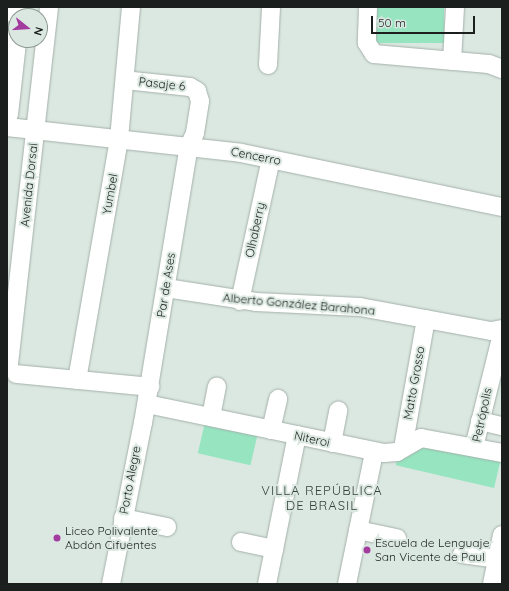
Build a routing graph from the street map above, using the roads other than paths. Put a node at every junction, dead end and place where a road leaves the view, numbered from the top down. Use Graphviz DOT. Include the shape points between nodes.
graph roads {
  1 [pos="49,7"];
  2 [pos="131,7"];
  3 [pos="271,7"];
  4 [pos="368,7"];
  5 [pos="455,7"];
  6 [pos="14,48"];
  7 [pos="452,62"];
  8 [pos="268,65"];
  9 [pos="502,69"];
  10 [pos="125,80"];
  11 [pos="197,91"];
  12 [pos="7,114"];
  13 [pos="7,127"];
  14 [pos="35,130"];
  15 [pos="119,139"];
  16 [pos="189,146"];
  17 [pos="271,159"];
  18 [pos="502,207"];
  19 [pos="166,288"];
  20 [pos="240,301"];
  21 [pos="426,319"];
  22 [pos="502,329"];
  23 [pos="502,334"];
  24 [pos="13,369"];
  25 [pos="77,380"];
  26 [pos="217,388"];
  27 [pos="148,395"];
  28 [pos="278,399"];
  29 [pos="338,411"];
  30 [pos="211,418"];
  31 [pos="480,421"];
  32 [pos="143,423"];
  33 [pos="502,426"];
  34 [pos="272,430"];
  35 [pos="297,435"];
  36 [pos="332,443"];
  37 [pos="474,447"];
  38 [pos="403,448"];
  39 [pos="374,452"];
  40 [pos="502,453"];
  41 [pos="123,518"];
  42 [pos="167,527"];
  43 [pos="358,530"];
  44 [pos="502,535"];
  45 [pos="397,538"];
  46 [pos="241,542"];
  47 [pos="274,549"];
  48 [pos="462,554"];
  49 [pos="497,560"];
  50 [pos="115,583"];
  51 [pos="267,584"];
  52 [pos="347,584"];
  53 [pos="492,584"];
  1 -- 14 [label="street, Avenida Dorsal"];
  2 -- 10 [label="street, Yumbel"];
  3 -- 8 [label="street"];
  4 -- 7 [label="street" via="366,43 374,54"];
  5 -- 7 [label="street"];
  6 -- 12 [label="main road"];
  7 -- 9 [label="street" via="489,64"];
  10 -- 11 [label="street, Pasaje 6" via="190,87"];
  10 -- 15 [label="street, Yumbel"];
  11 -- 16 [label="street, Par de Ases" via="199,108 196,133"];
  13 -- 14 [label="street, Cencerro"];
  14 -- 15 [label="street, Cencerro"];
  14 -- 24 [label="street, Avenida Dorsal"];
  15 -- 16 [label="street, Cencerro"];
  15 -- 25 [label="street, Yumbel"];
  16 -- 17 [label="street, Cencerro"];
  16 -- 19 [label="street, Par de Ases"];
  17 -- 18 [label="street, Cencerro"];
  17 -- 20 [label="street, Olhaberry"];
  19 -- 20 [label="street, Alberto González Barahona"];
  19 -- 27 [label="street, Par de Ases"];
  20 -- 21 [label="street, Alberto González Barahona" via="344,306"];
  21 -- 22 [label="street, Alberto González Barahona" via="491,331"];
  21 -- 38 [label="street, Matto Grosso"];
  23 -- 31 [label="street, Petrópolis"];
  24 -- 25 [label="street, Niteroi"];
  25 -- 27 [label="street, Niteroi"];
  26 -- 30 [label="street"];
  27 -- 30 [label="street, Niteroi"];
  27 -- 32 [label="street, Par de Ases"];
  28 -- 34 [label="street"];
  29 -- 36 [label="street"];
  30 -- 34 [label="street, Niteroi"];
  31 -- 33 [label="street"];
  31 -- 37 [label="street, Petrópolis"];
  32 -- 41 [label="street, Porto Alegre"];
  34 -- 35 [label="street, Niteroi"];
  35 -- 36 [label="street, Niteroi"];
  35 -- 47 [label="street"];
  36 -- 39 [label="street, Niteroi"];
  37 -- 38 [label="street, Niteroi" via="421,438"];
  37 -- 40 [label="street, Petrópolis"];
  38 -- 39 [label="street, Niteroi" via="391,454"];
  39 -- 43 [label="street"];
  41 -- 42 [label="street"];
  41 -- 50 [label="street, Porto Alegre"];
  43 -- 45 [label="street"];
  43 -- 52 [label="street"];
  44 -- 49 [label="street"];
  46 -- 47 [label="street"];
  47 -- 51 [label="street"];
  48 -- 49 [label="street"];
  49 -- 53 [label="street"];
}
